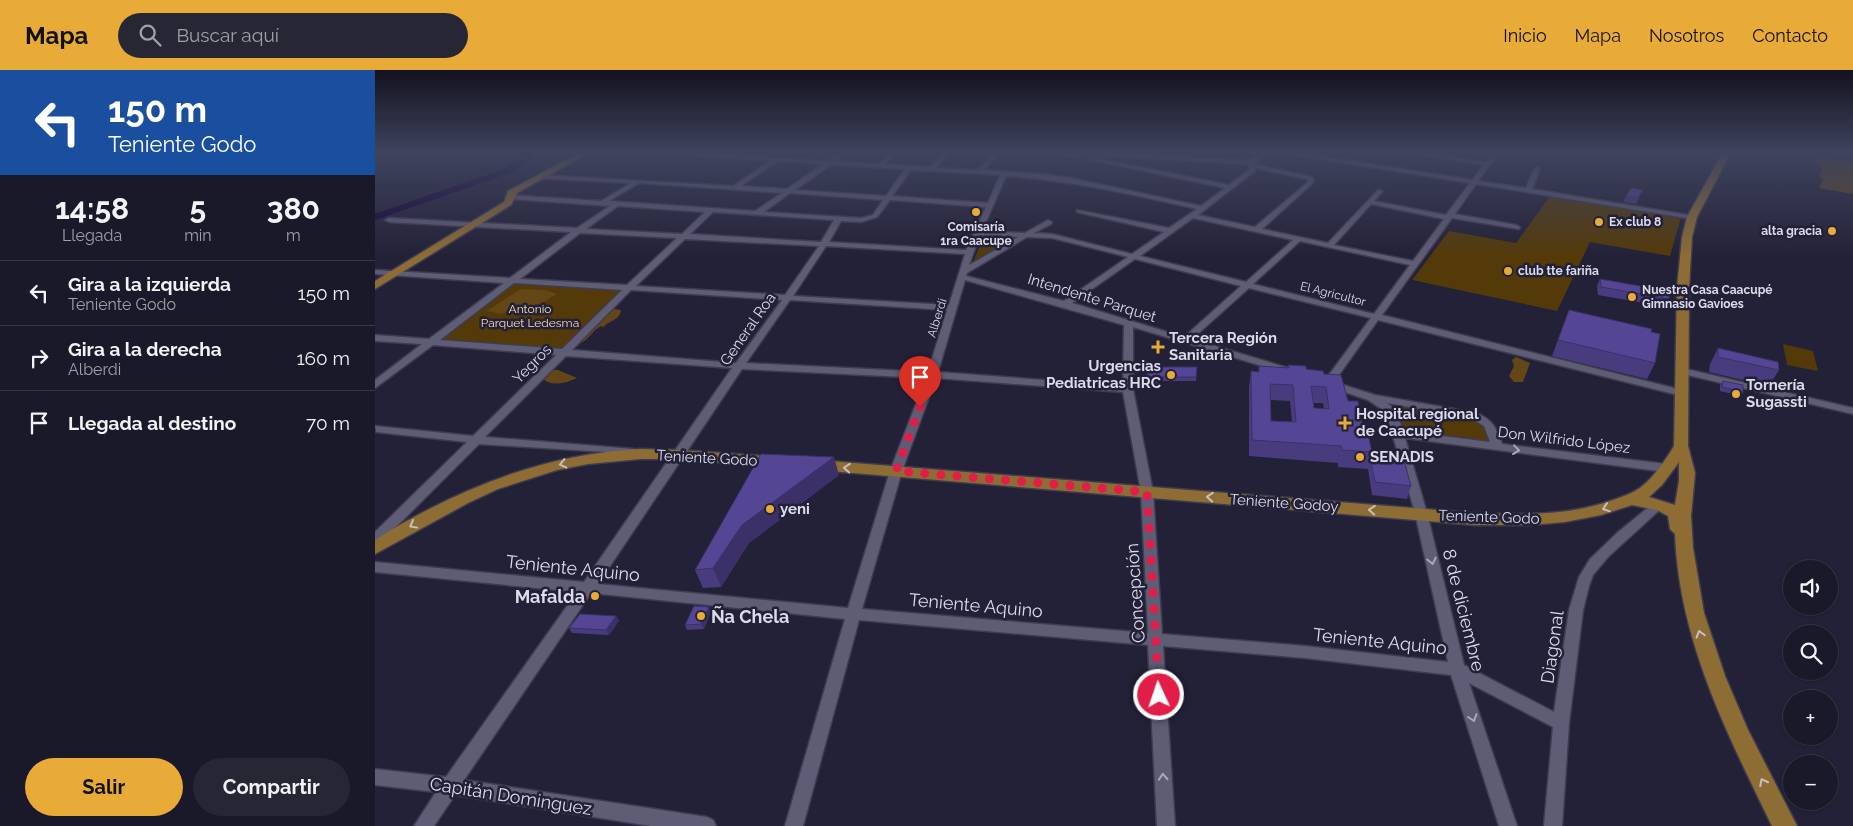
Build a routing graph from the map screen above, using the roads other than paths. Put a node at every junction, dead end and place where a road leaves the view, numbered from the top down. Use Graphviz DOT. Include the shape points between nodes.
graph roads {
  1 [pos="519,187"];
  2 [pos="628,187"];
  3 [pos="722,187"];
  4 [pos="794,187"];
  5 [pos="894,187"];
  6 [pos="998,187"];
  7 [pos="1106,187"];
  8 [pos="1231,187"];
  9 [pos="1305,187"];
  10 [pos="1470,187"];
  11 [pos="1506,187"];
  12 [pos="1530,187"];
  13 [pos="1708,187"];
  14 [pos="734,188"];
  15 [pos="788,191"];
  16 [pos="1380,191"];
  17 [pos="1528,191"];
  18 [pos="511,197"];
  19 [pos="887,197"];
  20 [pos="1369,202"];
  21 [pos="602,203"];
  22 [pos="617,204"];
  23 [pos="989,205"];
  24 [pos="1203,208"];
  25 [pos="711,210"];
  26 [pos="1079,211"];
  27 [pos="757,213"];
  28 [pos="1193,216"];
  29 [pos="1449,216"];
  30 [pos="1692,217"];
  31 [pos="838,219"];
  32 [pos="389,220"];
  33 [pos="1048,222"];
  34 [pos="471,225"];
  35 [pos="1516,228"];
  36 [pos="1256,230"];
  37 [pos="576,232"];
  38 [pos="1171,232"];
  39 [pos="977,233"];
  40 [pos="1029,234"];
  41 [pos="683,237"];
  42 [pos="1298,239"];
  43 [pos="824,245"];
  44 [pos="1329,246"];
  45 [pos="969,252"];
  46 [pos="1134,256"];
  47 [pos="1414,264"];
  48 [pos="375,272"];
  49 [pos="393,274"];
  50 [pos="963,275"];
  51 [pos="513,281"];
  52 [pos="1246,285"];
  53 [pos="375,286"];
  54 [pos="629,288"];
  55 [pos="788,297"];
  56 [pos="1065,304"];
  57 [pos="953,308"];
  58 [pos="1375,317"];
  59 [pos="1129,323"];
  60 [pos="375,338"];
  61 [pos="1185,340"];
  62 [pos="430,343"];
  63 [pos="563,354"];
  64 [pos="739,366"];
  65 [pos="1682,371"];
  66 [pos="1301,374"];
  67 [pos="932,376"];
  68 [pos="375,384"];
  69 [pos="1128,389"];
  70 [pos="1682,393"];
  71 [pos="1373,398"];
  72 [pos="1853,410"];
  73 [pos="376,429"];
  74 [pos="1398,434"];
  75 [pos="476,440"];
  76 [pos="1681,446"];
  77 [pos="1497,448"];
  78 [pos="680,456"];
  79 [pos="1666,468"];
  80 [pos="896,471"];
  81 [pos="1147,492"];
  82 [pos="1631,499"];
  83 [pos="1659,505"];
  84 [pos="1421,513"];
  85 [pos="375,540"];
  86 [pos="375,548"];
  87 [pos="1685,549"];
  88 [pos="375,566"];
  89 [pos="589,588"];
  90 [pos="853,614"];
  91 [pos="1157,638"];
  92 [pos="1457,669"];
  93 [pos="1561,723"];
  94 [pos="375,777"];
  95 [pos="451,786"];
  96 [pos="423,826"];
  97 [pos="707,826"];
  98 [pos="794,826"];
  99 [pos="1166,826"];
  100 [pos="1508,826"];
  101 [pos="1553,826"];
  102 [pos="1785,826"];
  1 -- 18 [label="main road" via="511,193"];
  2 -- 21 [label="street"];
  3 -- 14 [label="street"];
  4 -- 15 [label="street"];
  5 -- 19 [label="street"];
  6 -- 23 [label="street, Alberdi"];
  7 -- 24 [label="street"];
  8 -- 24 [label="street"];
  9 -- 36 [label="street"];
  10 -- 29 [label="street"];
  11 -- 17 [label="street"];
  12 -- 17 [label="street"];
  13 -- 30 [label="main road"];
  14 -- 15 [label="street"];
  15 -- 19 [label="street"];
  15 -- 27 [label="street"];
  16 -- 20 [label="street"];
  17 -- 30 [label="street"];
  18 -- 21 [label="street"];
  18 -- 34 [label="main road" via="508,203"];
  19 -- 23 [label="street"];
  19 -- 31 [label="street" via="875,216 861,220"];
  20 -- 29 [label="street"];
  20 -- 44 [label="street"];
  21 -- 22 [label="street"];
  22 -- 25 [label="street"];
  22 -- 37 [label="street"];
  23 -- 39 [label="street, Alberdi"];
  24 -- 28 [label="street"];
  25 -- 27 [label="street"];
  25 -- 41 [label="street, Yegros"];
  26 -- 38 [label="street"];
  27 -- 31 [label="street"];
  28 -- 36 [label="street"];
  28 -- 38 [label="street"];
  29 -- 35 [label="street"];
  29 -- 47 [label="street"];
  30 -- 65 [label="main road" via="1683,274"];
  31 -- 43 [label="street, General Roa"];
  32 -- 34 [label="street"];
  33 -- 40 [label="street"];
  34 -- 37 [label="street"];
  34 -- 49 [label="main road"];
  36 -- 42 [label="street"];
  37 -- 41 [label="street"];
  37 -- 51 [label="street"];
  38 -- 46 [label="street"];
  39 -- 40 [label="street, El Agricultor"];
  39 -- 45 [label="street, Alberdi"];
  40 -- 46 [label="street, El Agricultor" via="1052,236"];
  40 -- 50 [label="street"];
  41 -- 43 [label="street"];
  41 -- 54 [label="street, Yegros"];
  42 -- 44 [label="street"];
  42 -- 52 [label="street"];
  43 -- 45 [label="street"];
  43 -- 55 [label="street, General Roa"];
  44 -- 47 [label="street"];
  45 -- 50 [label="street, Alberdi"];
  46 -- 52 [label="street, El Agricultor"];
  46 -- 56 [label="street"];
  47 -- 58 [label="street"];
  48 -- 49 [label="street"];
  49 -- 51 [label="street"];
  49 -- 53 [label="main road"];
  50 -- 56 [label="street, Intendente Parquet"];
  50 -- 57 [label="street, Alberdi"];
  51 -- 54 [label="street"];
  51 -- 62 [label="street"];
  52 -- 58 [label="street, El Agricultor"];
  52 -- 61 [label="street"];
  54 -- 55 [label="street"];
  54 -- 63 [label="street, Yegros"];
  55 -- 57 [label="street"];
  55 -- 64 [label="street, General Roa"];
  56 -- 59 [label="street, Intendente Parquet"];
  57 -- 67 [label="street, Alberdi"];
  58 -- 70 [label="street, El Agricultor"];
  58 -- 71 [label="street, 8 de diciembre" via="1324,381"];
  59 -- 61 [label="street, Intendente Parquet"];
  59 -- 69 [label="street, Concepción"];
  60 -- 62 [label="street"];
  61 -- 66 [label="street, Intendente Parquet"];
  62 -- 63 [label="street"];
  62 -- 68 [label="street"];
  63 -- 64 [label="street"];
  63 -- 75 [label="street, Yegros"];
  64 -- 67 [label="street"];
  64 -- 78 [label="street, General Roa"];
  65 -- 70 [label="main road"];
  65 -- 72 [label="street"];
  67 -- 69 [label="street"];
  67 -- 80 [label="street, Alberdi"];
  69 -- 81 [label="street, Concepción"];
  70 -- 76 [label="main road"];
  71 -- 74 [label="street, 8 de diciembre" via="1391,410"];
  71 -- 77 [label="street" via="1473,415 1487,421 1493,430"];
  73 -- 75 [label="street"];
  74 -- 77 [label="street, Don Wilfrido López"];
  74 -- 84 [label="street, 8 de diciembre"];
  75 -- 78 [label="street"];
  75 -- 85 [label="street, Yegros"];
  76 -- 79 [label="main road, Teniente Godo"];
  76 -- 87 [label="main road" via="1689,473 1683,515"];
  77 -- 79 [label="street, Don Wilfrido López, one-way"];
  80 -- 78 [label="main road, Teniente Godo, one-way"];
  78 -- 86 [label="main road, Teniente Godo, one-way" via="623,455 534,471 469,495"];
  78 -- 89 [label="street, General Roa"];
  79 -- 82 [label="main road, Teniente Godo" via="1645,492"];
  80 -- 81 [label="main road, Teniente Godo"];
  80 -- 90 [label="street, Alberdi"];
  84 -- 81 [label="main road, Teniente Godoy, one-way"];
  81 -- 91 [label="street, Concepción"];
  82 -- 83 [label="main road"];
  82 -- 84 [label="main road, Teniente Godo, one-way" via="1576,516 1542,520 1475,519"];
  83 -- 87 [label="main road" via="1677,517 1679,538"];
  83 -- 93 [label="street, Diagonal" via="1605,553 1588,573 1576,610"];
  84 -- 92 [label="street, 8 de diciembre, one-way"];
  102 -- 87 [label="main road, one-way" via="1716,680 1694,611"];
  88 -- 89 [label="street, Teniente Aquino"];
  89 -- 90 [label="street, Teniente Aquino"];
  89 -- 95 [label="street, General Roa"];
  90 -- 91 [label="street, Teniente Aquino"];
  90 -- 98 [label="street, Alberdi"];
  91 -- 92 [label="street, Teniente Aquino"];
  99 -- 91 [label="street, Concepción, one-way"];
  92 -- 93 [label="street, Teniente Aquino"];
  92 -- 100 [label="street, 8 de diciembre, one-way"];
  93 -- 101 [label="street, Diagonal"];
  94 -- 95 [label="street, Capitán Dominguez"];
  95 -- 96 [label="street, General Roa"];
  95 -- 97 [label="street, Capitán Dominguez"];
}
